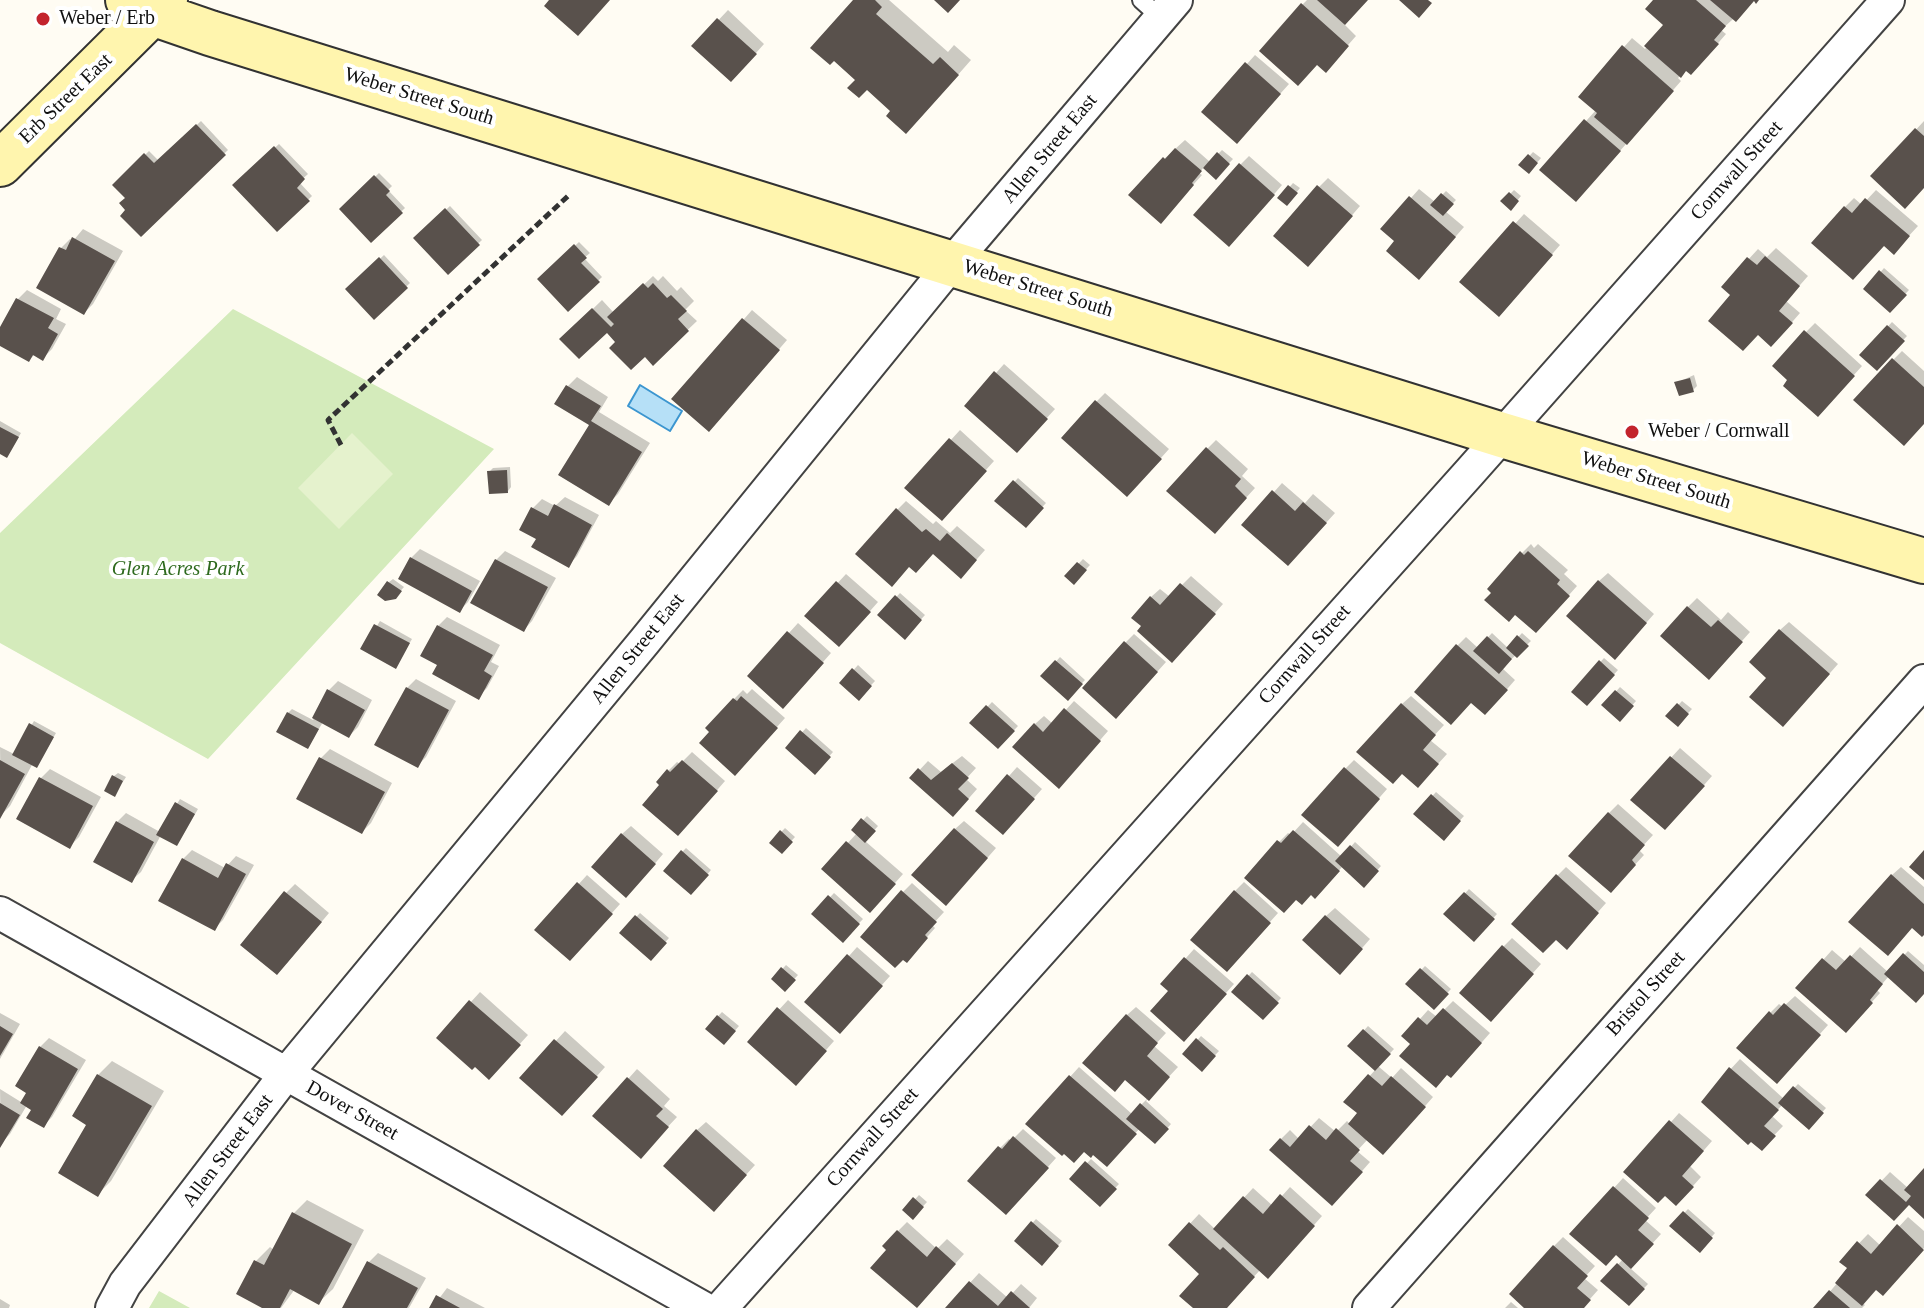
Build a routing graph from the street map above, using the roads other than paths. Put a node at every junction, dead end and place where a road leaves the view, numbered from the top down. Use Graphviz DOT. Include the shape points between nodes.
graph roads {
  1 [pos="1888,0"];
  2 [pos="148,4"];
  3 [pos="1160,6"];
  4 [pos="0,164"];
  5 [pos="953,262"];
  6 [pos="1502,435"];
  7 [pos="1924,561"];
  8 [pos="1924,681"];
  9 [pos="0,913"];
  10 [pos="286,1074"];
  11 [pos="112,1308"];
  12 [pos="703,1308"];
  13 [pos="721,1308"];
  14 [pos="1369,1308"];
  1 -- 6 [label="street, Cornwall Street"];
  2 -- 4 [label="main road, Erb Street East"];
  2 -- 5 [label="main road, Weber Street South"];
  3 -- 5 [label="street, Allen Street East"];
  5 -- 6 [label="main road, Weber Street South"];
  5 -- 10 [label="street, Allen Street East"];
  6 -- 7 [label="main road, Weber Street South"];
  6 -- 13 [label="street, Cornwall Street"];
  8 -- 14 [label="street, Bristol Street"];
  9 -- 10 [label="street, Dover Street"];
  10 -- 11 [label="street, Allen Street East"];
  10 -- 12 [label="street, Dover Street"];
}
